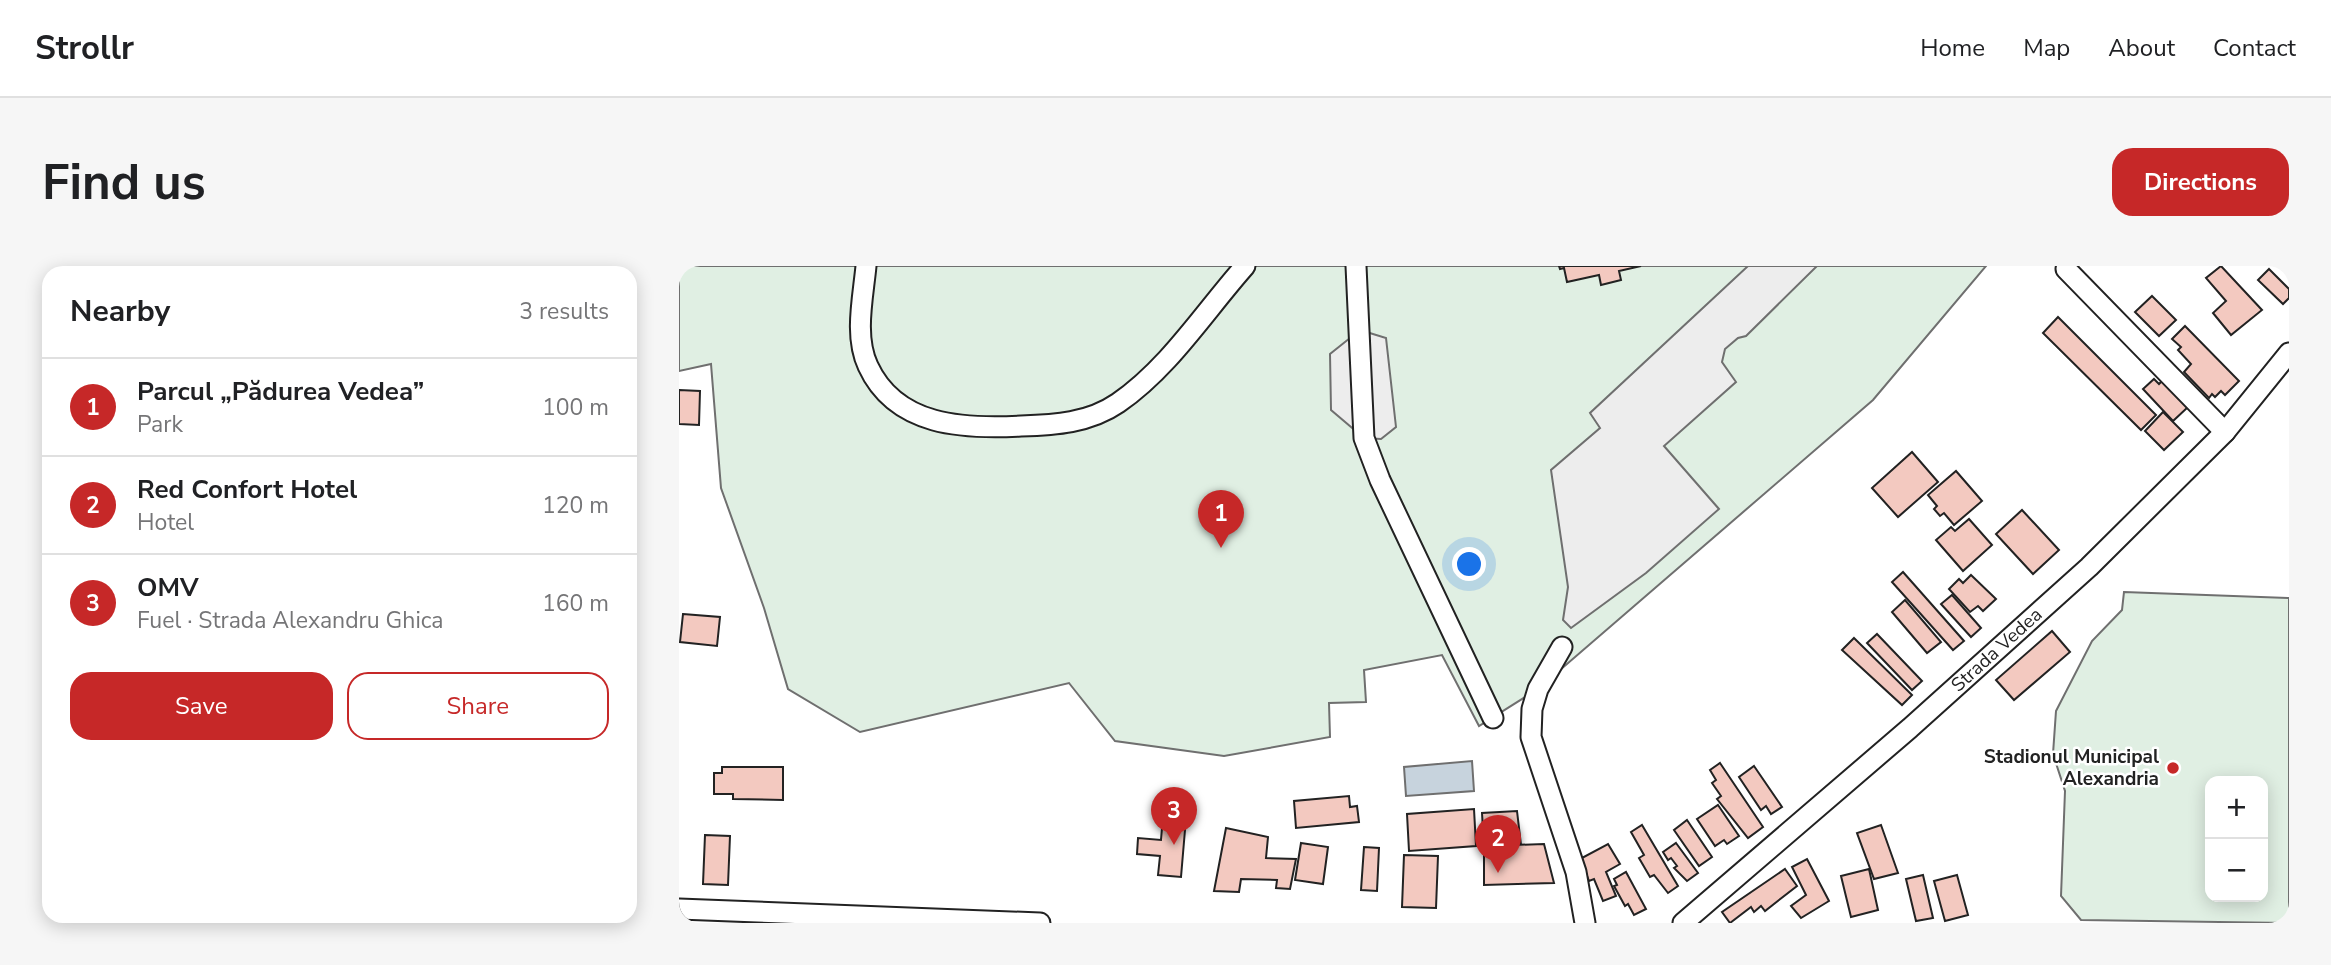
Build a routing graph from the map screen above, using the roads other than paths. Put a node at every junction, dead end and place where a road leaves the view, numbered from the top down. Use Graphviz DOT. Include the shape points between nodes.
graph roads {
  1 [pos="866,266"];
  2 [pos="1245,266"];
  3 [pos="1356,266"];
  4 [pos="2066,269"];
  5 [pos="2289,353"];
  6 [pos="2225,432"];
  7 [pos="1562,646"];
  8 [pos="1493,718"];
  9 [pos="1710,898"];
  10 [pos="679,909"];
  11 [pos="1040,923"];
  12 [pos="1585,923"];
  13 [pos="1683,923"];
  14 [pos="1711,923"];
  1 -- 2 [label="street" via="860,330 868,368 896,401 917,415 970,429 1061,425 1117,404 1165,360"];
  3 -- 8 [label="street" via="1364,438"];
  4 -- 6 [label="street"];
  5 -- 6 [label="street, Strada Vedea"];
  6 -- 9 [label="street, Strada Vedea" via="2056,598"];
  7 -- 12 [label="street" via="1538,690 1531,737 1576,872"];
  9 -- 13 [label="street, Strada Vedea"];
  9 -- 14 [label="street"];
  10 -- 11 [label="street"];
}
